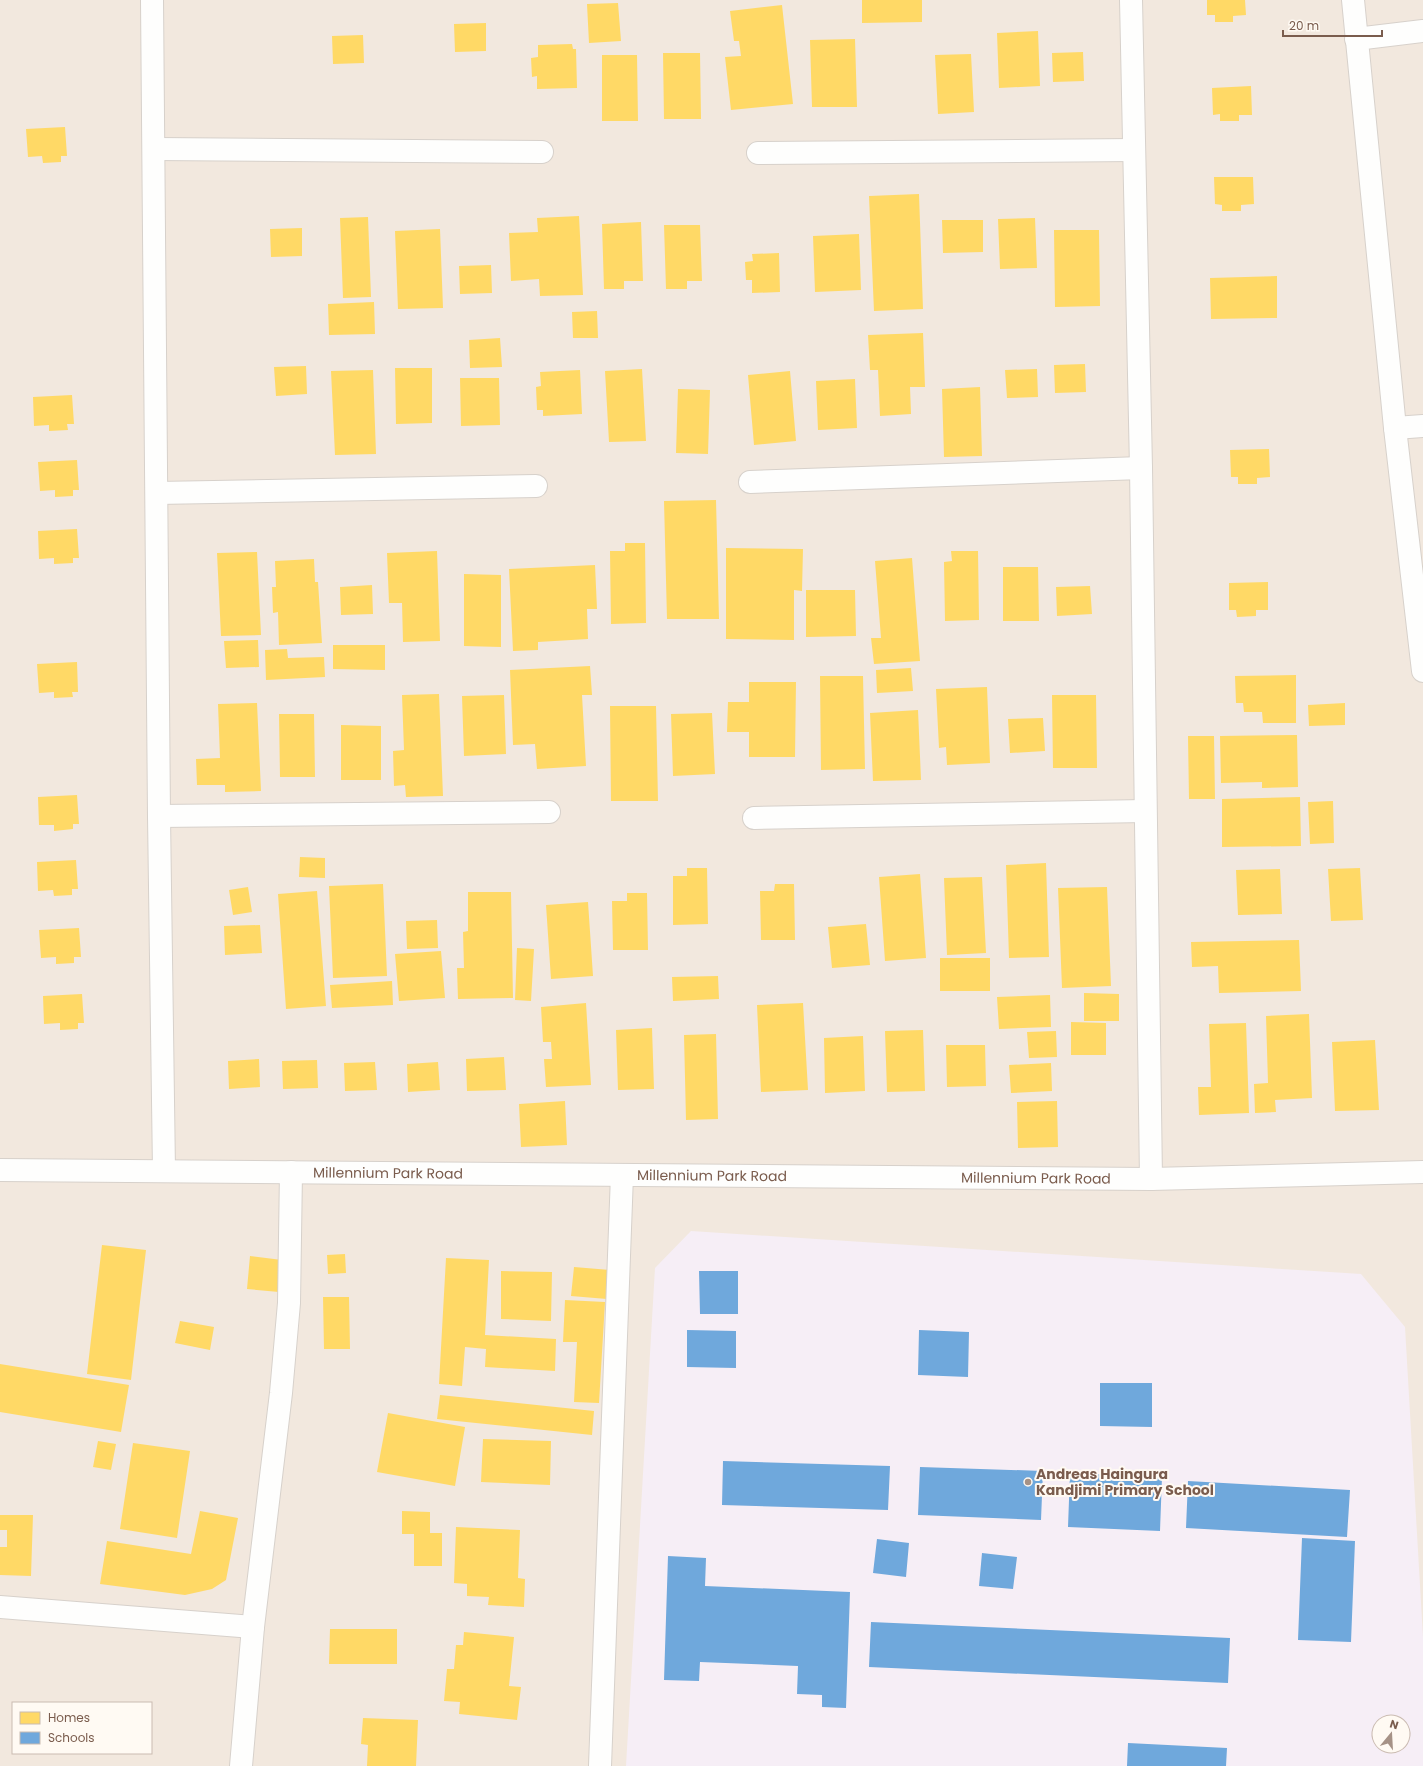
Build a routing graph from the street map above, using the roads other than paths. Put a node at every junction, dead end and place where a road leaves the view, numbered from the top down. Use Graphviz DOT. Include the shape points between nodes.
graph roads {
  1 [pos="152,0"];
  2 [pos="1132,0"];
  3 [pos="1353,0"];
  4 [pos="1423,30"];
  5 [pos="1356,40"];
  6 [pos="154,149"];
  7 [pos="1134,150"];
  8 [pos="542,152"];
  9 [pos="758,153"];
  10 [pos="1423,426"];
  11 [pos="1395,428"];
  12 [pos="1141,468"];
  13 [pos="750,482"];
  14 [pos="536,486"];
  15 [pos="157,492"];
  16 [pos="1423,671"];
  17 [pos="1145,811"];
  18 [pos="549,812"];
  19 [pos="159,816"];
  20 [pos="754,818"];
  21 [pos="0,1170"];
  22 [pos="164,1171"];
  23 [pos="291,1172"];
  24 [pos="1423,1172"];
  25 [pos="622,1174"];
  26 [pos="1151,1179"];
  27 [pos="0,1607"];
  28 [pos="253,1626"];
  29 [pos="241,1766"];
  30 [pos="600,1766"];
  1 -- 6 [label="street"];
  2 -- 7 [label="street"];
  3 -- 5 [label="street"];
  4 -- 5 [label="street"];
  5 -- 11 [label="street"];
  6 -- 8 [label="street"];
  6 -- 15 [label="street"];
  7 -- 9 [label="street"];
  7 -- 12 [label="street"];
  10 -- 11 [label="street"];
  11 -- 16 [label="street"];
  12 -- 13 [label="street"];
  12 -- 17 [label="street"];
  14 -- 15 [label="street"];
  15 -- 19 [label="street"];
  17 -- 20 [label="street"];
  17 -- 26 [label="street"];
  18 -- 19 [label="street"];
  19 -- 22 [label="street"];
  21 -- 22 [label="street, Millennium Park Road"];
  22 -- 23 [label="street, Millennium Park Road"];
  23 -- 25 [label="street, Millennium Park Road"];
  23 -- 28 [label="street" via="289,1303 281,1393"];
  24 -- 26 [label="street, Millennium Park Road"];
  25 -- 26 [label="street, Millennium Park Road"];
  25 -- 30 [label="street"];
  27 -- 28 [label="street"];
  28 -- 29 [label="street"];
}
